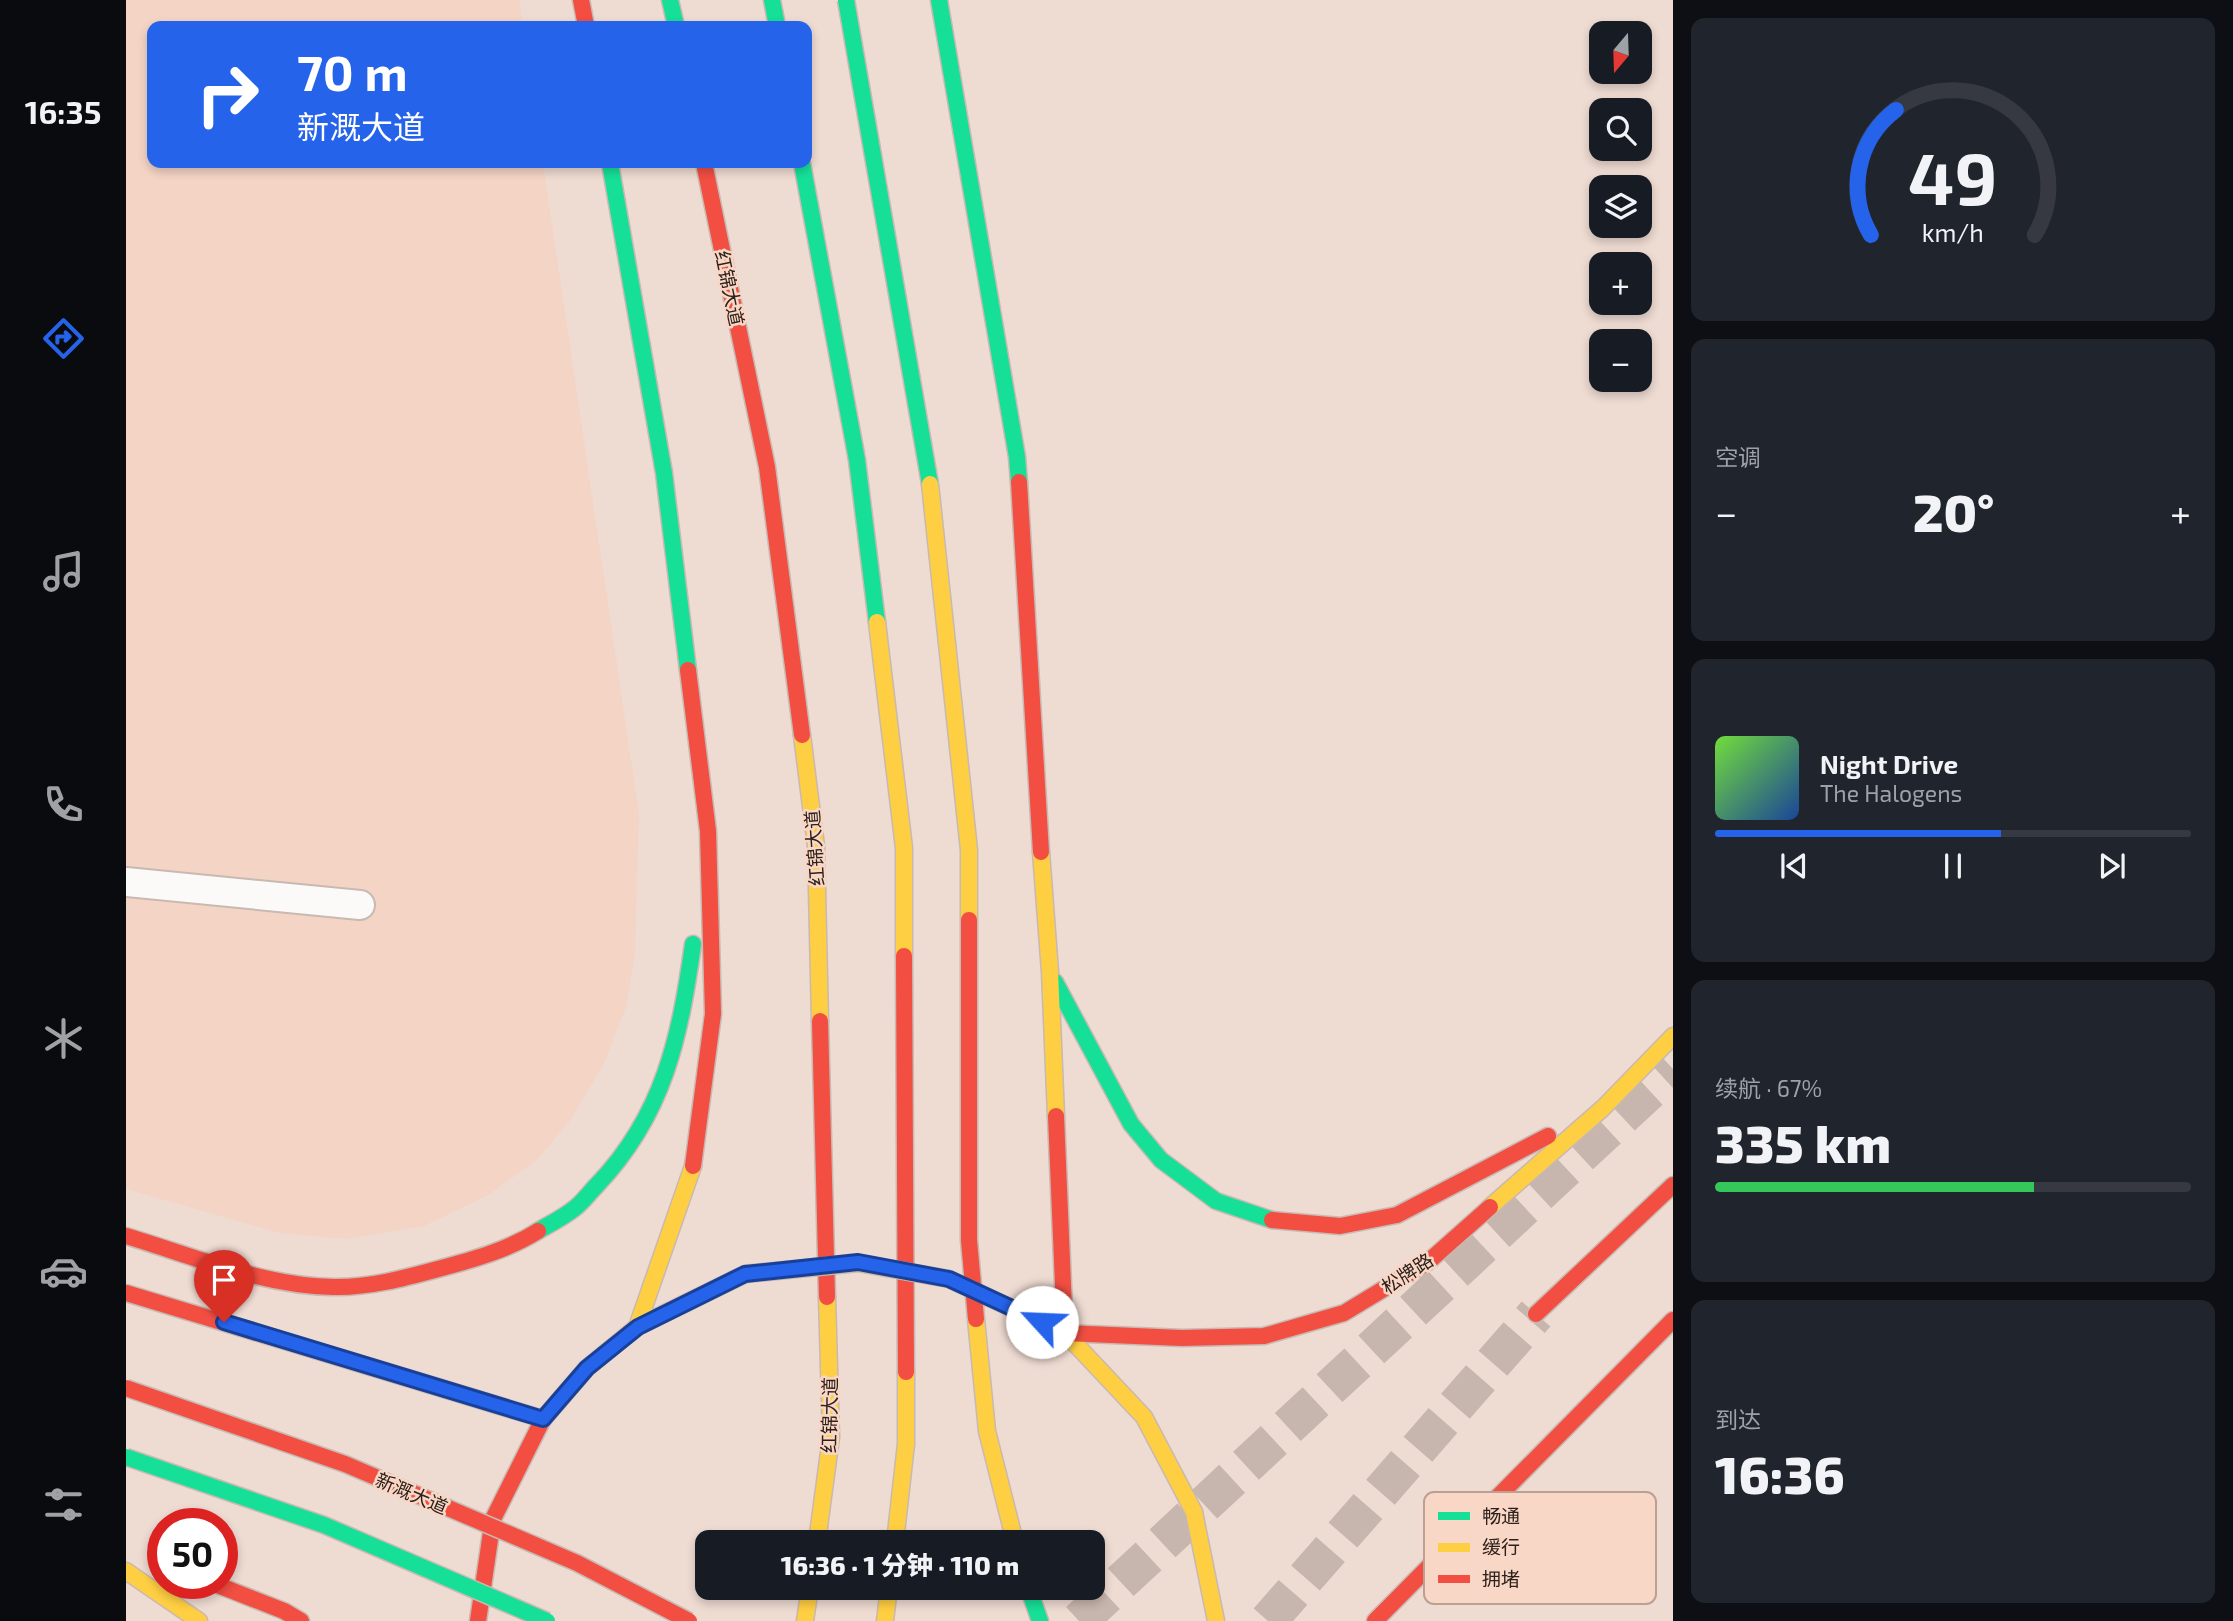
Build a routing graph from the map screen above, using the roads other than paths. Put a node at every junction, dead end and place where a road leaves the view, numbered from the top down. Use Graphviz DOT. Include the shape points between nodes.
graph roads {
  1 [pos="581,0"];
  2 [pos="670,0"];
  3 [pos="772,0"];
  4 [pos="846,0"];
  5 [pos="939,0"];
  6 [pos="585,21"];
  7 [pos="675,21"];
  8 [pos="776,21"];
  9 [pos="611,168"];
  10 [pos="705,168"];
  11 [pos="803,168"];
  12 [pos="708,831"];
  13 [pos="126,882"];
  14 [pos="360,905"];
  15 [pos="1050,972"];
  16 [pos="1673,1036"];
  17 [pos="1603,1108"];
  18 [pos="1673,1185"];
  19 [pos="126,1237"];
  20 [pos="187,1272"];
  21 [pos="126,1293"];
  22 [pos="1536,1314"];
  23 [pos="1673,1320"];
  24 [pos="286,1325"];
  25 [pos="638,1327"];
  26 [pos="1065,1333"];
  27 [pos="347,1359"];
  28 [pos="126,1388"];
  29 [pos="543,1419"];
  30 [pos="126,1457"];
  31 [pos="1503,1492"];
  32 [pos="819,1530"];
  33 [pos="896,1530"];
  34 [pos="1013,1530"];
  35 [pos="126,1571"];
  36 [pos="1424,1572"];
  37 [pos="238,1593"];
  38 [pos="808,1600"];
  39 [pos="887,1600"];
  40 [pos="1033,1600"];
  41 [pos="199,1621"];
  42 [pos="301,1621"];
  43 [pos="478,1621"];
  44 [pos="547,1621"];
  45 [pos="689,1621"];
  46 [pos="805,1621"];
  47 [pos="885,1621"];
  48 [pos="1041,1621"];
  49 [pos="1216,1621"];
  50 [pos="1375,1621"];
  1 -- 6 [label="main road"];
  2 -- 7 [label="main road"];
  3 -- 8 [label="main road"];
  4 -- 34 [label="main road, bridge" via="927,459 969,850 969,1240 987,1431"];
  5 -- 15 [label="main road" via="1017,457"];
  9 -- 12 [label="main road" via="664,473"];
  10 -- 32 [label="main road, 红锦大道" via="767,467 816,846 831,1437"];
  11 -- 33 [label="main road" via="857,460 904,848 906,1444"];
  12 -- 19 [label="main road" via="686,994 670,1064 644,1124 613,1168 575,1208 522,1241 462,1263 396,1280 334,1287 272,1280"];
  12 -- 25 [label="main road" via="713,1014 695,1160"];
  13 -- 14 [label="lane"];
  15 -- 17 [label="main road" via="1130,1124 1161,1160 1216,1201 1274,1221 1340,1226 1397,1215"];
  15 -- 26 [label="main road"];
  16 -- 17 [label="main road, 松牌路"];
  17 -- 26 [label="main road, 松牌路" via="1428,1262 1344,1313 1264,1336"];
  18 -- 22 [label="main road"];
  19 -- 20 [label="main road"];
  21 -- 27 [label="main road"];
  23 -- 31 [label="main road"];
  24 -- 27 [label="main road"];
  25 -- 26 [label="main road, bridge" via="745,1274 858,1262 949,1279"];
  25 -- 29 [label="main road" via="587,1368"];
  26 -- 49 [label="main road" via="1144,1417 1194,1512"];
  27 -- 29 [label="main road"];
  28 -- 45 [label="main road, 新溉大道, bridge" via="345,1464 577,1563"];
  29 -- 43 [label="main road" via="493,1519"];
  30 -- 44 [label="main road, bridge" via="324,1525"];
  35 -- 41 [label="main road"];
  36 -- 50 [label="main road"];
  37 -- 42 [label="main road"];
  38 -- 46 [label="main road"];
  39 -- 47 [label="main road"];
  40 -- 48 [label="main road"];
}
